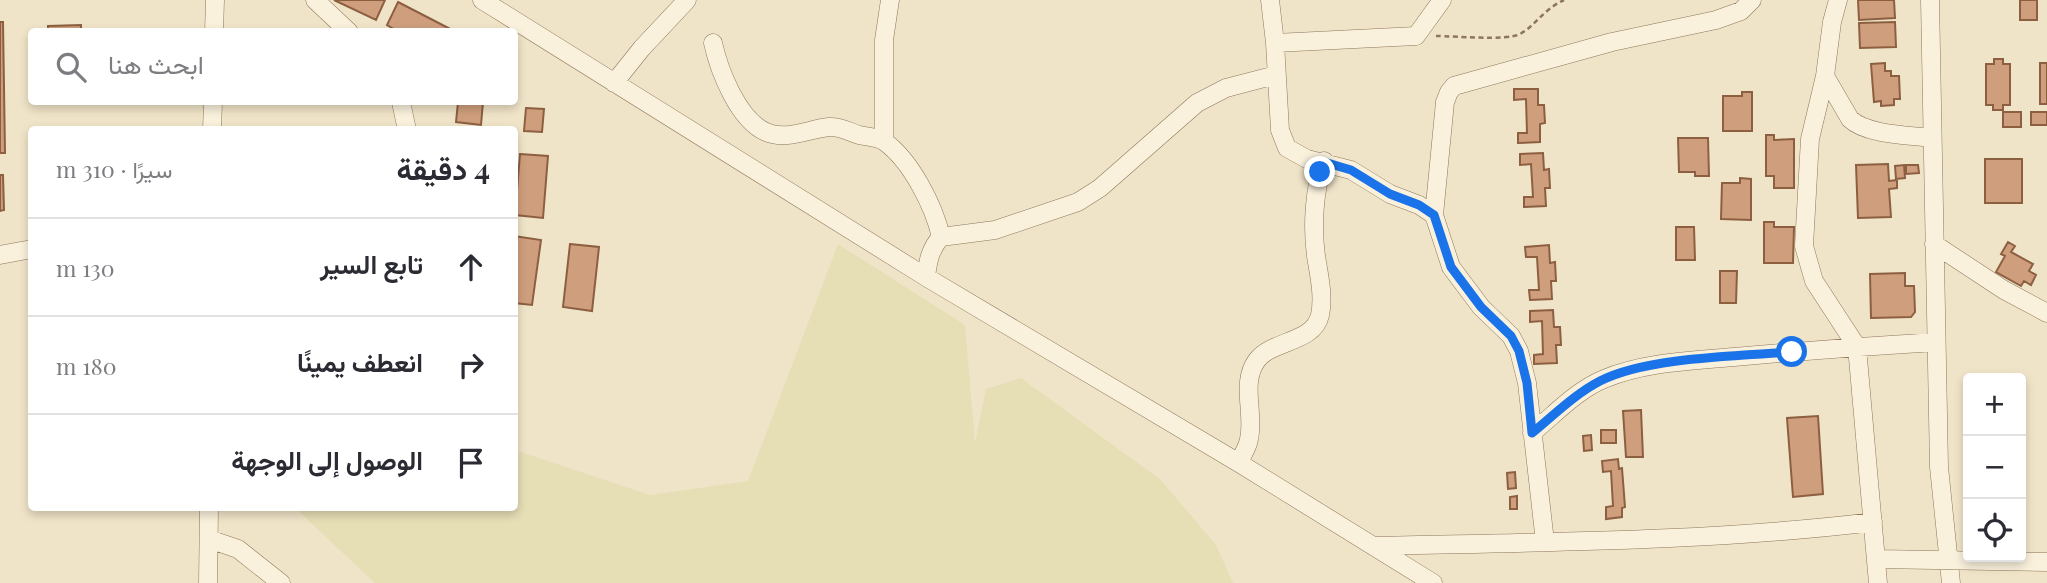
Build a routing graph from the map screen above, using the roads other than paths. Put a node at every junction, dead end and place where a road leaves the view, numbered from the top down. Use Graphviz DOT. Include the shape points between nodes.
graph roads {
  1 [pos="215,0"];
  2 [pos="316,0"];
  3 [pos="482,0"];
  4 [pos="687,0"];
  5 [pos="890,0"];
  6 [pos="1270,0"];
  7 [pos="1442,0"];
  8 [pos="1752,0"];
  9 [pos="1838,0"];
  10 [pos="1930,0"];
  11 [pos="214,28"];
  12 [pos="345,28"];
  13 [pos="713,43"];
  14 [pos="1275,43"];
  15 [pos="1276,75"];
  16 [pos="1825,76"];
  17 [pos="614,83"];
  18 [pos="213,105"];
  19 [pos="402,105"];
  20 [pos="212,126"];
  21 [pos="406,126"];
  22 [pos="1932,138"];
  23 [pos="884,141"];
  24 [pos="1324,162"];
  25 [pos="1434,215"];
  26 [pos="941,237"];
  27 [pos="1934,244"];
  28 [pos="28,250"];
  29 [pos="0,255"];
  30 [pos="926,277"];
  31 [pos="2047,313"];
  32 [pos="1936,342"];
  33 [pos="1857,347"];
  34 [pos="1532,433"];
  35 [pos="1239,463"];
  36 [pos="209,511"];
  37 [pos="1872,522"];
  38 [pos="209,539"];
  39 [pos="1545,542"];
  40 [pos="1372,546"];
  41 [pos="1877,559"];
  42 [pos="1949,560"];
  43 [pos="2047,562"];
  44 [pos="208,583"];
  45 [pos="281,583"];
  46 [pos="1433,583"];
  47 [pos="1878,583"];
  48 [pos="1951,583"];
  1 -- 11 [label="street"];
  2 -- 12 [label="street"];
  3 -- 17 [label="street"];
  4 -- 17 [label="street"];
  5 -- 23 [label="street" via="884,40"];
  6 -- 14 [label="street"];
  7 -- 14 [label="street" via="1416,36"];
  8 -- 25 [label="street" via="1741,11 1716,20 1612,42 1454,86 1445,102"];
  9 -- 16 [label="street"];
  10 -- 22 [label="street"];
  13 -- 23 [label="street" via="717,63 742,111 765,132 789,135 837,127"];
  14 -- 15 [label="street"];
  15 -- 24 [label="street" via="1280,130 1287,148"];
  15 -- 26 [label="street" via="1226,88 1197,103 1078,202 995,230"];
  16 -- 22 [label="street" via="1855,124"];
  16 -- 33 [label="street" via="1810,139 1804,246 1814,281"];
  17 -- 30 [label="street"];
  18 -- 20 [label="street"];
  19 -- 21 [label="street"];
  22 -- 27 [label="street"];
  23 -- 26 [label="street" via="922,189"];
  24 -- 25 [label="street" via="1351,170"];
  24 -- 35 [label="street" via="1315,201 1319,320 1295,340 1260,356 1254,365 1249,439"];
  25 -- 34 [label="street" via="1451,267 1519,351"];
  26 -- 30 [label="street" via="934,244"];
  27 -- 31 [label="street"];
  27 -- 32 [label="street"];
  28 -- 29 [label="street"];
  30 -- 35 [label="street"];
  32 -- 33 [label="street"];
  32 -- 42 [label="street" via="1940,477"];
  33 -- 34 [label="street" via="1673,362 1630,370 1601,380"];
  33 -- 37 [label="street"];
  34 -- 39 [label="street"];
  35 -- 40 [label="street"];
  36 -- 38 [label="street"];
  37 -- 39 [label="street" via="1792,532"];
  37 -- 41 [label="street"];
  38 -- 44 [label="street"];
  38 -- 45 [label="street" via="238,549"];
  39 -- 40 [label="street"];
  40 -- 46 [label="street"];
  41 -- 42 [label="street"];
  41 -- 47 [label="street"];
  42 -- 43 [label="street"];
  42 -- 48 [label="street"];
}
